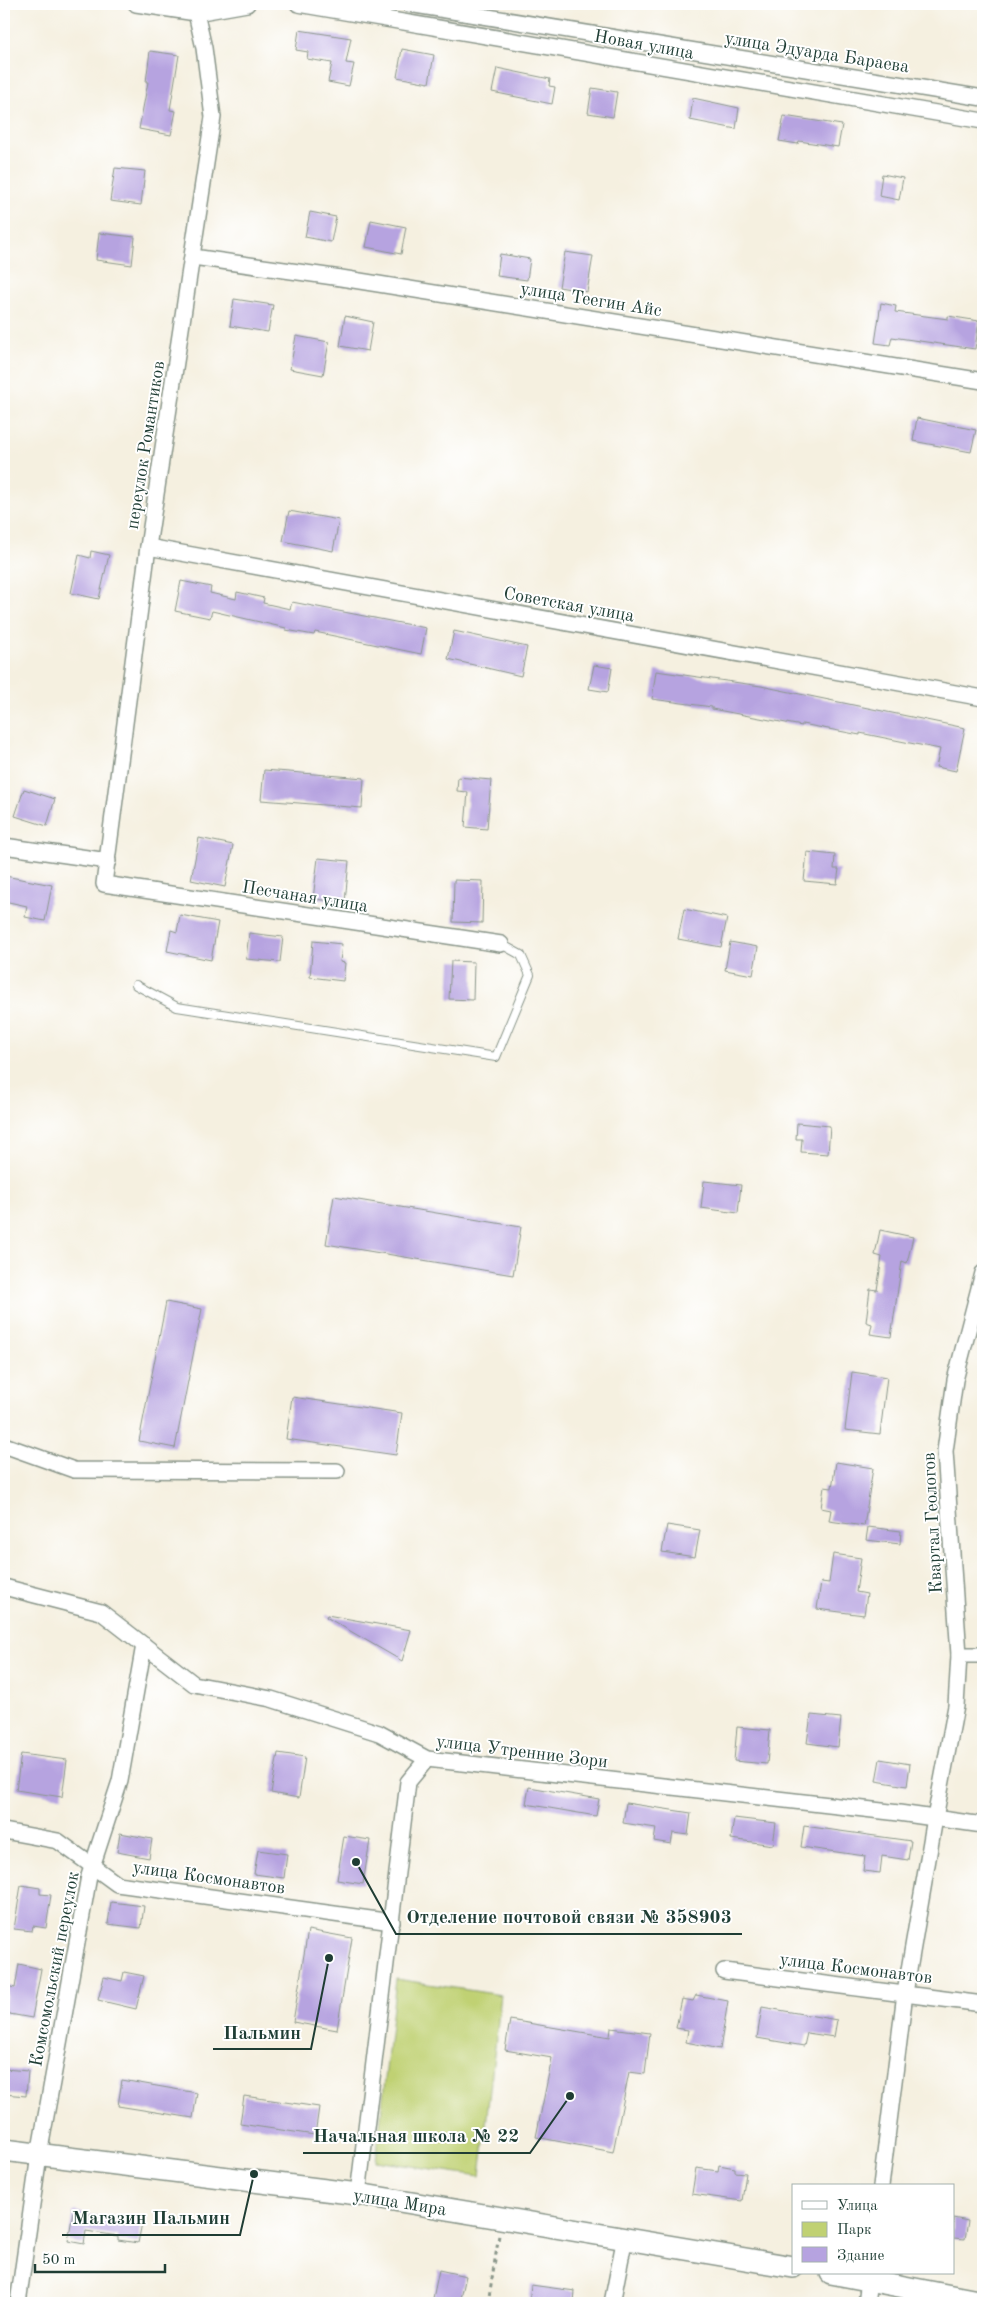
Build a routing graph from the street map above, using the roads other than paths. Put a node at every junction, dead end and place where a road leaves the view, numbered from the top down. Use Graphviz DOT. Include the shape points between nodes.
graph roads {
  1 [pos="136,4"];
  2 [pos="247,4"];
  3 [pos="298,4"];
  4 [pos="408,4"];
  5 [pos="196,13"];
  6 [pos="983,98"];
  7 [pos="983,121"];
  8 [pos="193,257"];
  9 [pos="983,382"];
  10 [pos="148,547"];
  11 [pos="983,698"];
  12 [pos="4,846"];
  13 [pos="108,862"];
  14 [pos="104,884"];
  15 [pos="501,944"];
  16 [pos="136,984"];
  17 [pos="983,1273"];
  18 [pos="4,1445"];
  19 [pos="337,1471"];
  20 [pos="4,1587"];
  21 [pos="144,1645"];
  22 [pos="959,1655"];
  23 [pos="983,1655"];
  24 [pos="427,1759"];
  25 [pos="934,1818"];
  26 [pos="983,1825"];
  27 [pos="4,1831"];
  28 [pos="92,1866"];
  29 [pos="392,1922"];
  30 [pos="724,1970"];
  31 [pos="906,1993"];
  32 [pos="983,2004"];
  33 [pos="4,2150"];
  34 [pos="39,2155"];
  35 [pos="881,2184"];
  36 [pos="358,2194"];
  37 [pos="625,2237"];
  38 [pos="792,2267"];
  39 [pos="841,2274"];
  40 [pos="870,2277"];
  41 [pos="983,2302"];
  42 [pos="18,2303"];
  43 [pos="612,2303"];
  44 [pos="866,2303"];
  1 -- 5 [label="street"];
  2 -- 5 [label="street"];
  3 -- 7 [label="street, Новая улица"];
  4 -- 6 [label="street, улица Эдуарда Бараева"];
  5 -- 8 [label="street, переулок Романтиков" via="213,117"];
  8 -- 9 [label="street, улица Теегин Айс"];
  8 -- 10 [label="street, переулок Романтиков"];
  10 -- 11 [label="street, Советская улица"];
  10 -- 13 [label="street, переулок Романтиков"];
  12 -- 13 [label="street"];
  13 -- 14 [label="street, переулок Романтиков"];
  14 -- 15 [label="street, Песчаная улица"];
  15 -- 16 [label="lane" via="521,955 530,975 496,1057 177,1007"];
  17 -- 22 [label="street, Квартал Геологов" via="955,1380 945,1451"];
  18 -- 19 [label="street" via="74,1470"];
  20 -- 21 [label="street, улица Утренние Зори" via="100,1612"];
  21 -- 24 [label="street, улица Утренние Зори" via="194,1684 271,1699 379,1733"];
  21 -- 28 [label="street, Комсомольский переулок" via="120,1781"];
  22 -- 23 [label="street"];
  22 -- 25 [label="street, Квартал Геологов" via="956,1706"];
  24 -- 25 [label="street, улица Утренние Зори"];
  24 -- 29 [label="street" via="408,1782"];
  25 -- 26 [label="street, улица Утренние Зори"];
  25 -- 31 [label="street, Квартал Геологов"];
  27 -- 28 [label="street, улица Космонавтов" via="58,1841"];
  28 -- 29 [label="street, улица Космонавтов" via="117,1884"];
  28 -- 34 [label="street, Комсомольский переулок"];
  29 -- 36 [label="street"];
  30 -- 31 [label="street, улица Космонавтов"];
  31 -- 32 [label="street, улица Космонавтов"];
  31 -- 35 [label="street, Квартал Геологов"];
  33 -- 34 [label="street, улица Мира"];
  34 -- 36 [label="street, улица Мира"];
  34 -- 42 [label="street, Комсомольский переулок"];
  36 -- 37 [label="street, улица Мира"];
  37 -- 38 [label="street, улица Мира"];
  37 -- 43 [label="street"];
  39 -- 40 [label="street"];
  40 -- 41 [label="street"];
  40 -- 44 [label="street"];
}
